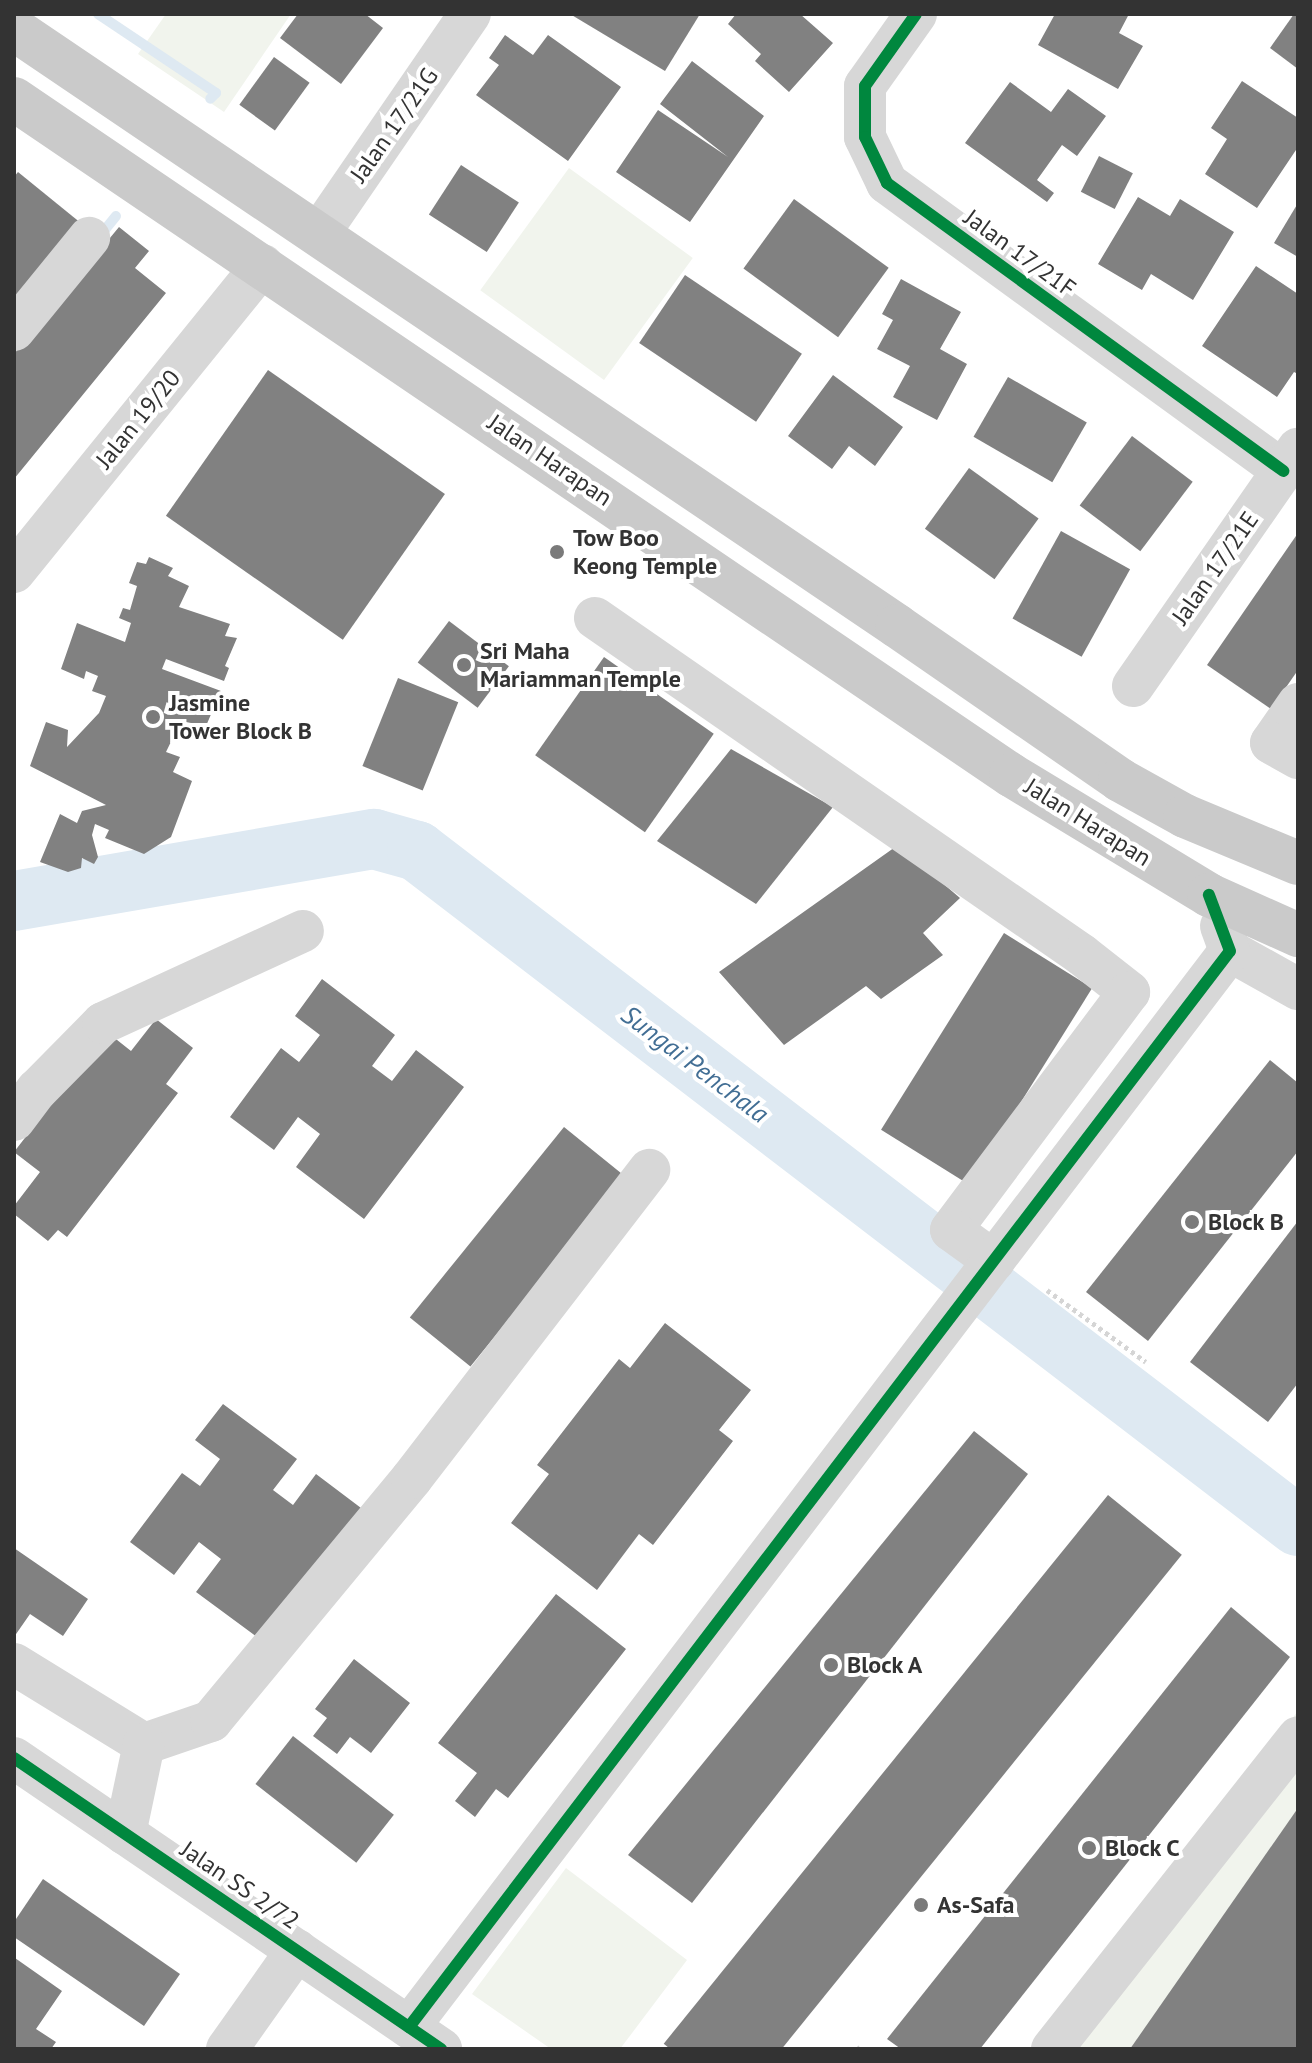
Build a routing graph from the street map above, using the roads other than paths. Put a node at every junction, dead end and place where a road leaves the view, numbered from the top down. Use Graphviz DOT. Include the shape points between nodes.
graph roads {
  1 [pos="470,14"];
  2 [pos="916,14"];
  3 [pos="14,29"];
  4 [pos="14,99"];
  5 [pos="318,235"];
  6 [pos="89,238"];
  7 [pos="263,265"];
  8 [pos="14,330"];
  9 [pos="1290,460"];
  10 [pos="14,572"];
  11 [pos="595,618"];
  12 [pos="1133,686"];
  13 [pos="1298,704"];
  14 [pos="1298,758"];
  15 [pos="1298,863"];
  16 [pos="1209,895"];
  17 [pos="303,931"];
  18 [pos="1298,935"];
  19 [pos="1230,951"];
  20 [pos="1298,989"];
  21 [pos="14,1120"];
  22 [pos="649,1170"];
  23 [pos="994,1261"];
  24 [pos="14,1664"];
  25 [pos="1298,1737"];
  26 [pos="144,1744"];
  27 [pos="14,1758"];
  28 [pos="125,1834"];
  29 [pos="297,1950"];
  30 [pos="425,2038"];
  31 [pos="227,2049"];
  32 [pos="1052,2049"];
  1 -- 5 [label="street, Jalan 17/21G"];
  2 -- 9 [label="street, Jalan 17/21F" via="865,86 865,137 887,183"];
  3 -- 5 [label="main road"];
  4 -- 7 [label="main road, Jalan Harapan"];
  5 -- 15 [label="main road" via="1120,780 1185,816"];
  6 -- 8 [label="street"];
  7 -- 10 [label="street, Jalan 19/20"];
  7 -- 16 [label="main road, Jalan Harapan" via="1011,775"];
  9 -- 12 [label="street, Jalan 17/21E"];
  11 -- 23 [label="street" via="1129,992 951,1230"];
  13 -- 14 [label="street" via="1271,743"];
  16 -- 18 [label="main road, Jalan Harapan"];
  16 -- 19 [label="street"];
  17 -- 21 [label="street" via="103,1023"];
  19 -- 20 [label="street"];
  19 -- 23 [label="street"];
  22 -- 26 [label="street" via="412,1478 211,1721"];
  23 -- 30 [label="street"];
  24 -- 26 [label="street"];
  25 -- 32 [label="street"];
  26 -- 28 [label="street"];
  27 -- 28 [label="street, Jalan SS 2/72"];
  28 -- 29 [label="street, Jalan SS 2/72"];
  29 -- 30 [label="street, Jalan SS 2/72"];
  29 -- 31 [label="street"];
}
